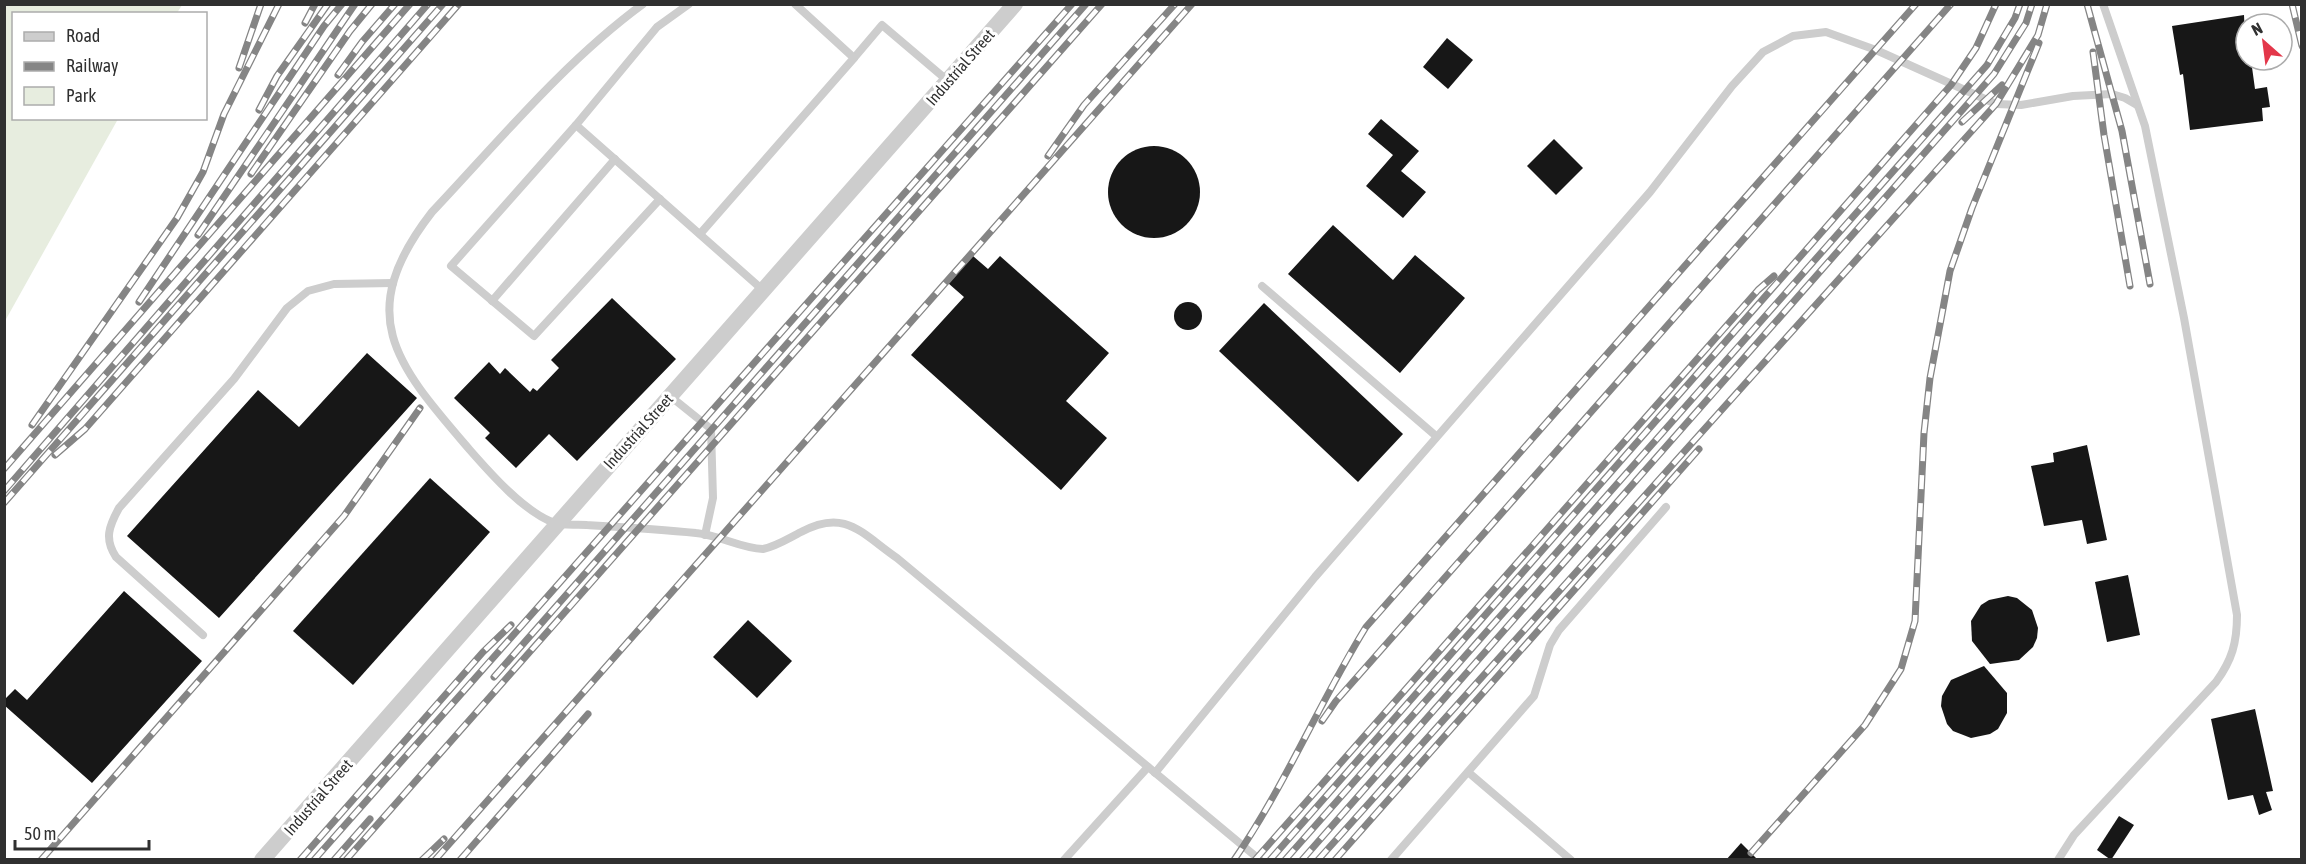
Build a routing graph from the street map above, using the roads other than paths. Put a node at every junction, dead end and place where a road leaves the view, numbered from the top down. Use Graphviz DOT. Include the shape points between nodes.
graph roads {
  1 [pos="643,4"];
  2 [pos="690,4"];
  3 [pos="795,4"];
  4 [pos="1016,4"];
  5 [pos="2103,4"];
  6 [pos="854,58"];
  7 [pos="948,81"];
  8 [pos="2137,105"];
  9 [pos="576,125"];
  10 [pos="615,159"];
  11 [pos="660,199"];
  12 [pos="700,234"];
  13 [pos="393,283"];
  14 [pos="1262,286"];
  15 [pos="764,291"];
  16 [pos="492,301"];
  17 [pos="670,396"];
  18 [pos="1436,436"];
  19 [pos="1666,507"];
  20 [pos="556,524"];
  21 [pos="705,535"];
  22 [pos="203,635"];
  23 [pos="1152,770"];
  24 [pos="1468,772"];
  25 [pos="262,860"];
  26 [pos="1064,860"];
  27 [pos="1260,860"];
  28 [pos="1391,860"];
  29 [pos="1571,860"];
  30 [pos="2058,860"];
  1 -- 13 [label="lane" via="610,29 432,212 416,233"];
  2 -- 9 [label="lane" via="657,27"];
  3 -- 6 [label="lane"];
  4 -- 7 [label="street, Industrial Street"];
  5 -- 8 [label="lane"];
  6 -- 7 [label="lane" via="882,25"];
  6 -- 12 [label="lane"];
  7 -- 15 [label="street, Industrial Street"];
  8 -- 18 [label="lane" via="2112,94 2021,105 1996,104 1853,40 1826,32 1793,36 1755,58 1650,192"];
  8 -- 30 [label="lane" via="2145,126 2184,318 2237,615 2237,635 2233,654 2216,682 2074,835"];
  9 -- 10 [label="lane"];
  9 -- 16 [label="lane" via="451,266"];
  10 -- 11 [label="lane"];
  10 -- 16 [label="lane"];
  11 -- 12 [label="lane"];
  11 -- 16 [label="lane" via="534,336"];
  12 -- 15 [label="lane"];
  13 -- 20 [label="lane" via="390,322 402,364 428,402 489,472 528,507"];
  13 -- 22 [label="lane" via="334,284 308,291 287,308 234,379 119,508 108,534 116,557"];
  14 -- 18 [label="lane"];
  15 -- 17 [label="street, Industrial Street"];
  17 -- 20 [label="street, Industrial Street"];
  17 -- 21 [label="lane" via="711,429 713,498"];
  18 -- 23 [label="lane"];
  19 -- 24 [label="lane" via="1559,630 1534,696"];
  20 -- 21 [label="lane"];
  20 -- 25 [label="street, Industrial Street"];
  21 -- 23 [label="lane" via="762,549 819,522 843,522 897,558"];
  23 -- 26 [label="lane"];
  23 -- 27 [label="lane"];
  24 -- 28 [label="lane"];
  24 -- 29 [label="lane"];
}
